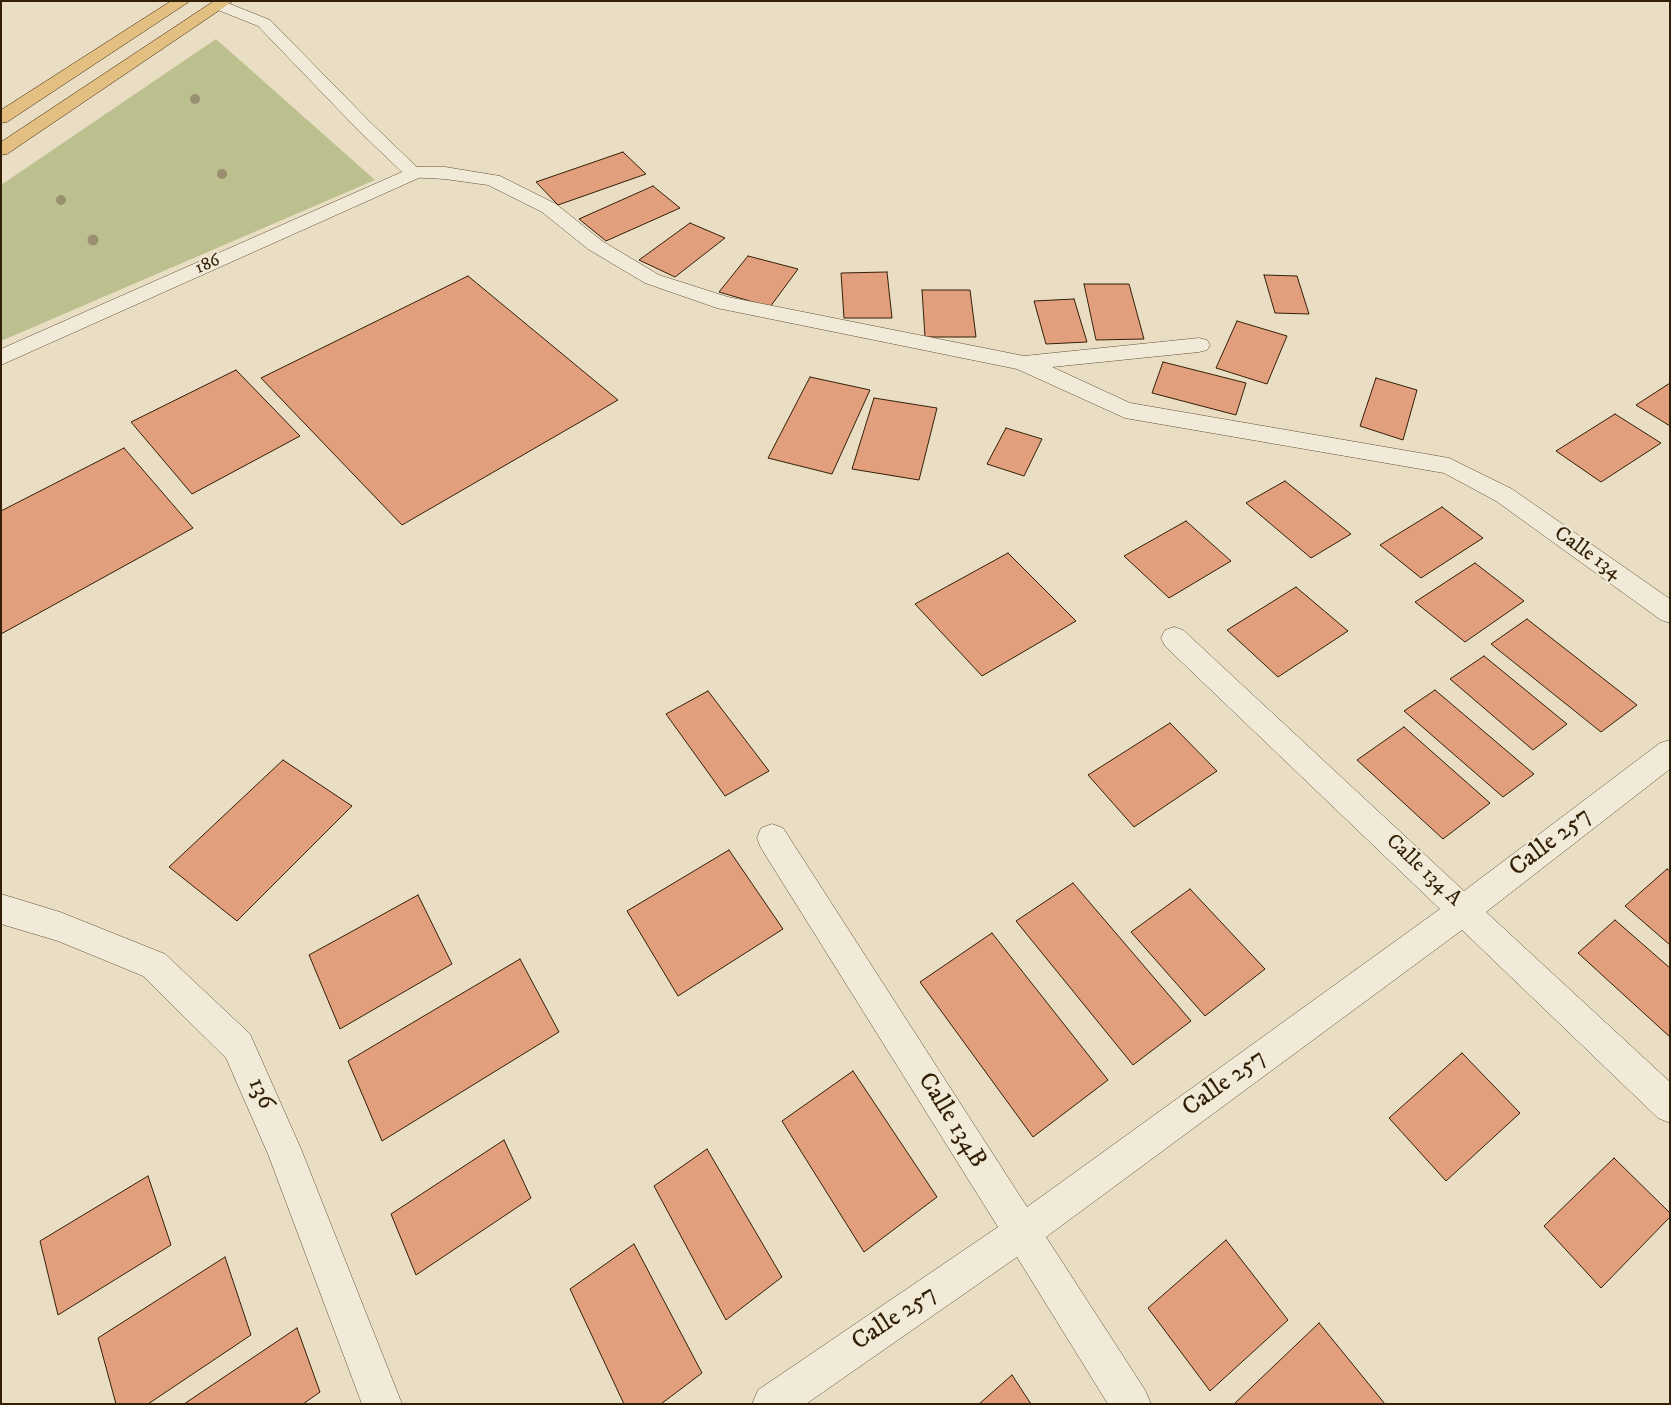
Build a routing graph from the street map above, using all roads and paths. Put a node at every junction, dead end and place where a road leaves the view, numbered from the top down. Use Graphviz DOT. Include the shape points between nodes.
graph roads {
  1 [pos="182,1"];
  2 [pos="222,3"];
  3 [pos="1,118"];
  4 [pos="1,150"];
  5 [pos="414,173"];
  6 [pos="1199,345"];
  7 [pos="1,358"];
  8 [pos="1023,363"];
  9 [pos="1670,613"];
  10 [pos="1174,638"];
  11 [pos="1670,752"];
  12 [pos="772,838"];
  13 [pos="1,909"];
  14 [pos="1464,910"];
  15 [pos="1670,1106"];
  16 [pos="1022,1232"];
  17 [pos="382,1404"];
  18 [pos="772,1404"];
  19 [pos="1130,1404"];
  1 -- 3 [label="highway"];
  2 -- 4 [label="highway"];
  2 -- 5 [label="street" via="264,23"];
  5 -- 7 [label="street, 186"];
  5 -- 8 [label="street" via="445,173 494,180 549,208 595,245 652,279 724,303"];
  6 -- 8 [label="street"];
  8 -- 9 [label="street, Calle 134" via="1125,410 1449,466 1504,495"];
  10 -- 14 [label="street, Calle 134 A"];
  11 -- 14 [label="street, Calle 257"];
  12 -- 16 [label="street, Calle 134B"];
  13 -- 17 [label="street, 136" via="60,927 154,965 238,1046 284,1149"];
  14 -- 15 [label="street, Calle 134 A"];
  14 -- 16 [label="street, Calle 257"];
  16 -- 18 [label="street, Calle 257"];
  16 -- 19 [label="street, Calle 134B"];
}
